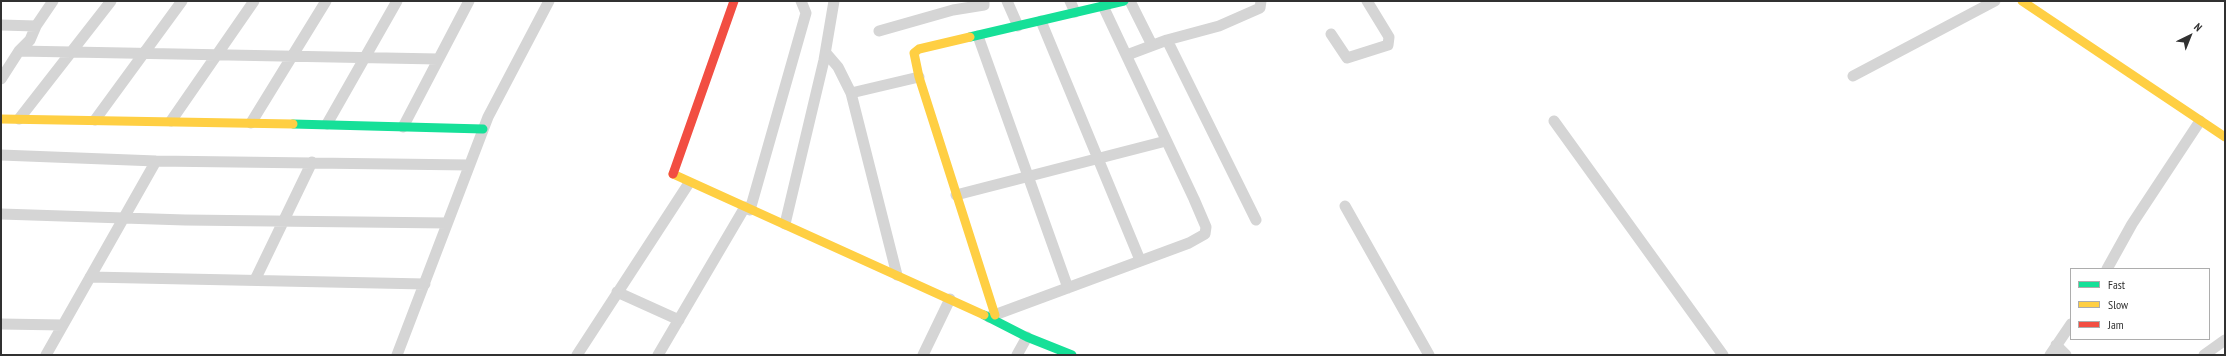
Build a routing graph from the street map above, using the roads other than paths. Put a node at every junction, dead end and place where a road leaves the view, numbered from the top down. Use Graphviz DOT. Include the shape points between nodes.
graph roads {
  1 [pos="53,1"];
  2 [pos="111,1"];
  3 [pos="182,1"];
  4 [pos="254,1"];
  5 [pos="326,1"];
  6 [pos="397,1"];
  7 [pos="469,1"];
  8 [pos="550,1"];
  9 [pos="734,1"];
  10 [pos="801,1"];
  11 [pos="834,1"];
  12 [pos="984,1"];
  13 [pos="1007,1"];
  14 [pos="1070,1"];
  15 [pos="1124,1"];
  16 [pos="1130,1"];
  17 [pos="1261,1"];
  18 [pos="1367,1"];
  19 [pos="1995,1"];
  20 [pos="2022,1"];
  21 [pos="1103,6"];
  22 [pos="1075,12"];
  23 [pos="1041,20"];
  24 [pos="1,26"];
  25 [pos="36,26"];
  26 [pos="1018,26"];
  27 [pos="879,31"];
  28 [pos="1331,34"];
  29 [pos="978,36"];
  30 [pos="1167,40"];
  31 [pos="1152,45"];
  32 [pos="19,51"];
  33 [pos="71,52"];
  34 [pos="826,53"];
  35 [pos="144,54"];
  36 [pos="217,55"];
  37 [pos="1127,55"];
  38 [pos="291,56"];
  39 [pos="364,57"];
  40 [pos="438,59"];
  41 [pos="1854,76"];
  42 [pos="919,77"];
  43 [pos="1,79"];
  44 [pos="851,93"];
  45 [pos="1,119"];
  46 [pos="19,120"];
  47 [pos="95,120"];
  48 [pos="2200,120"];
  49 [pos="171,121"];
  50 [pos="1554,121"];
  51 [pos="251,123"];
  52 [pos="327,124"];
  53 [pos="403,127"];
  54 [pos="483,129"];
  55 [pos="2223,133"];
  56 [pos="1166,141"];
  57 [pos="2,156"];
  58 [pos="1098,159"];
  59 [pos="156,161"];
  60 [pos="312,162"];
  61 [pos="469,165"];
  62 [pos="1027,177"];
  63 [pos="689,184"];
  64 [pos="956,195"];
  65 [pos="1344,206"];
  66 [pos="748,208"];
  67 [pos="1,214"];
  68 [pos="124,217"];
  69 [pos="284,220"];
  70 [pos="1256,220"];
  71 [pos="447,223"];
  72 [pos="784,224"];
  73 [pos="1140,260"];
  74 [pos="2108,268"];
  75 [pos="897,275"];
  76 [pos="90,277"];
  77 [pos="255,280"];
  78 [pos="425,284"];
  79 [pos="1068,288"];
  80 [pos="618,292"];
  81 [pos="950,299"];
  82 [pos="992,316"];
  83 [pos="679,320"];
  84 [pos="1,324"];
  85 [pos="63,325"];
  86 [pos="2070,325"];
  87 [pos="1027,337"];
  88 [pos="2225,340"];
  89 [pos="2053,350"];
  90 [pos="46,355"];
  91 [pos="397,355"];
  92 [pos="577,355"];
  93 [pos="658,355"];
  94 [pos="923,355"];
  95 [pos="1018,355"];
  96 [pos="1072,355"];
  97 [pos="1430,355"];
  98 [pos="1723,355"];
  99 [pos="2066,355"];
  100 [pos="2204,355"];
  1 -- 25 [label="street"];
  2 -- 33 [label="street"];
  3 -- 35 [label="street"];
  4 -- 36 [label="street"];
  5 -- 38 [label="street"];
  6 -- 39 [label="street"];
  7 -- 40 [label="street"];
  8 -- 54 [label="street" via="511,71"];
  9 -- 63 [label="street" via="673,172 675,177"];
  10 -- 66 [label="street" via="806,13"];
  11 -- 34 [label="street"];
  12 -- 27 [label="street" via="984,5 953,10"];
  13 -- 26 [label="street"];
  14 -- 22 [label="street"];
  15 -- 21 [label="street"];
  16 -- 31 [label="street"];
  17 -- 30 [label="street" via="1260,8 1232,20"];
  18 -- 28 [label="street" via="1389,37 1388,46 1347,58"];
  19 -- 41 [label="street"];
  20 -- 48 [label="street"];
  21 -- 22 [label="street"];
  21 -- 37 [label="street"];
  22 -- 23 [label="street"];
  23 -- 26 [label="street"];
  23 -- 58 [label="street"];
  24 -- 25 [label="street"];
  25 -- 32 [label="street" via="30,40"];
  26 -- 29 [label="street"];
  29 -- 42 [label="street" via="916,50 914,56"];
  29 -- 62 [label="street"];
  30 -- 31 [label="street"];
  30 -- 70 [label="street"];
  31 -- 37 [label="street"];
  32 -- 33 [label="street"];
  32 -- 43 [label="street"];
  33 -- 35 [label="street"];
  33 -- 46 [label="street"];
  34 -- 44 [label="street" via="838,67"];
  34 -- 72 [label="street"];
  35 -- 36 [label="street"];
  35 -- 47 [label="street"];
  36 -- 38 [label="street"];
  36 -- 49 [label="street"];
  37 -- 56 [label="street"];
  38 -- 39 [label="street"];
  38 -- 51 [label="street"];
  39 -- 40 [label="street"];
  39 -- 52 [label="street"];
  40 -- 53 [label="street"];
  42 -- 44 [label="street"];
  42 -- 64 [label="street"];
  44 -- 75 [label="street"];
  45 -- 46 [label="street"];
  46 -- 47 [label="street"];
  47 -- 49 [label="street"];
  48 -- 55 [label="street"];
  48 -- 74 [label="street" via="2132,224"];
  49 -- 51 [label="street"];
  50 -- 98 [label="street"];
  51 -- 52 [label="street"];
  52 -- 53 [label="street"];
  53 -- 54 [label="street"];
  54 -- 61 [label="street"];
  56 -- 58 [label="street"];
  56 -- 73 [label="street" via="1187,183 1206,232 1203,237 1189,243"];
  57 -- 59 [label="street"];
  58 -- 62 [label="street"];
  58 -- 73 [label="street"];
  59 -- 60 [label="street"];
  59 -- 68 [label="street"];
  60 -- 61 [label="street"];
  60 -- 69 [label="street"];
  61 -- 71 [label="street"];
  62 -- 64 [label="street"];
  62 -- 79 [label="street"];
  63 -- 66 [label="street"];
  63 -- 80 [label="street"];
  64 -- 82 [label="street"];
  65 -- 97 [label="street"];
  66 -- 72 [label="street"];
  66 -- 83 [label="street"];
  67 -- 68 [label="street"];
  68 -- 69 [label="street"];
  68 -- 76 [label="street"];
  69 -- 71 [label="street"];
  69 -- 77 [label="street"];
  71 -- 78 [label="street"];
  72 -- 75 [label="street"];
  73 -- 79 [label="street"];
  75 -- 81 [label="street"];
  76 -- 77 [label="street"];
  76 -- 85 [label="street"];
  77 -- 78 [label="street"];
  78 -- 91 [label="street"];
  79 -- 82 [label="street"];
  80 -- 83 [label="street"];
  80 -- 92 [label="street"];
  81 -- 82 [label="street"];
  81 -- 94 [label="street"];
  82 -- 87 [label="street"];
  83 -- 93 [label="street"];
  84 -- 85 [label="street"];
  85 -- 90 [label="street"];
  86 -- 89 [label="street"];
  87 -- 95 [label="street"];
  87 -- 96 [label="street"];
  88 -- 100 [label="street"];
  89 -- 99 [label="street"];
}
